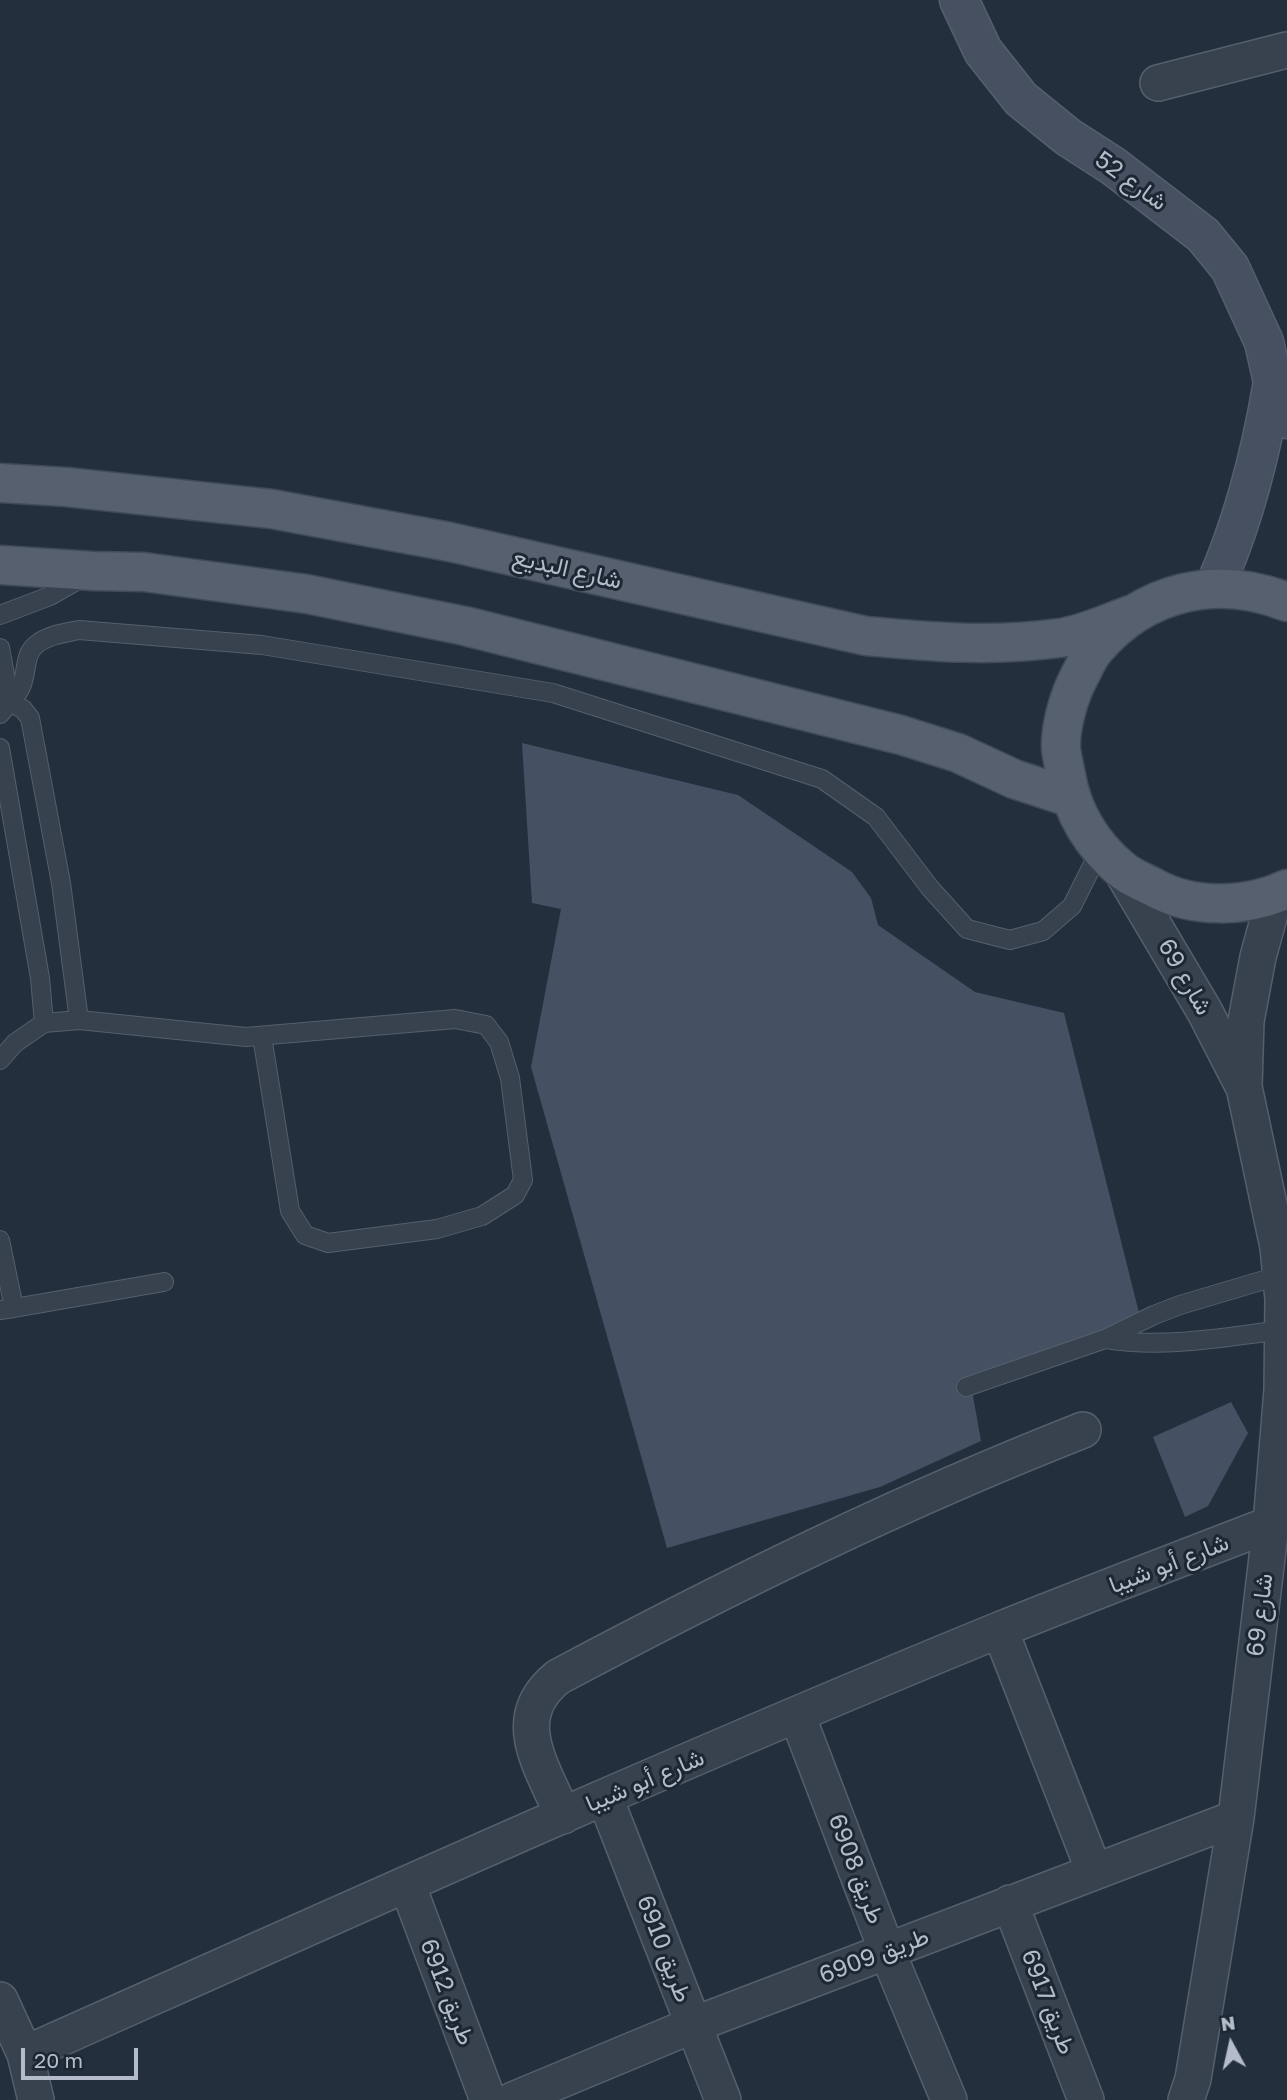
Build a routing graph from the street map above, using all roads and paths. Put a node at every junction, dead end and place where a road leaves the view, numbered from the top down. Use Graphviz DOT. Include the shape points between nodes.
graph roads {
  1 [pos="959,0"];
  2 [pos="1287,50"];
  3 [pos="1158,83"];
  4 [pos="1273,382"];
  5 [pos="1287,419"];
  6 [pos="0,483"];
  7 [pos="0,565"];
  8 [pos="93,571"];
  9 [pos="1214,588"];
  10 [pos="1287,602"];
  11 [pos="0,615"];
  12 [pos="1130,615"];
  13 [pos="0,648"];
  14 [pos="3,705"];
  15 [pos="0,748"];
  16 [pos="1069,797"];
  17 [pos="1111,859"];
  18 [pos="1281,892"];
  19 [pos="79,1020"];
  20 [pos="44,1023"];
  21 [pos="262,1036"];
  22 [pos="0,1060"];
  23 [pos="1244,1087"];
  24 [pos="0,1240"];
  25 [pos="1282,1255"];
  26 [pos="164,1282"];
  27 [pos="7,1309"];
  28 [pos="1283,1330"];
  29 [pos="1105,1339"];
  30 [pos="966,1387"];
  31 [pos="1083,1430"];
  32 [pos="1271,1524"];
  33 [pos="1000,1630"];
  34 [pos="797,1715"];
  35 [pos="605,1798"];
  36 [pos="563,1816"];
  37 [pos="1236,1818"];
  38 [pos="1094,1871"];
  39 [pos="407,1884"];
  40 [pos="1010,1903"];
  41 [pos="887,1951"];
  42 [pos="0,2000"];
  43 [pos="693,2025"];
  44 [pos="25,2054"];
  45 [pos="36,2100"];
  46 [pos="488,2100"];
  47 [pos="513,2100"];
  48 [pos="723,2100"];
  49 [pos="949,2100"];
  50 [pos="1086,2100"];
  51 [pos="1186,2100"];
  1 -- 4 [label="street, شارع 52" via="983,51 1021,99 1203,235 1230,268 1264,342"];
  2 -- 3 [label="street"];
  4 -- 5 [label="street, شارع 52"];
  4 -- 9 [label="street, شارع 52" via="1249,494"];
  6 -- 12 [label="main road, شارع البديع" via="272,509 450,542 866,636 996,643 1062,638"];
  7 -- 8 [label="main road"];
  8 -- 11 [label="lane" via="50,596"];
  8 -- 16 [label="main road" via="144,572 307,594 465,626 901,735"];
  9 -- 10 [label="main road" via="1250,591"];
  9 -- 12 [label="main road" via="1170,595"];
  12 -- 16 [label="main road" via="1094,651 1069,696 1061,746"];
  13 -- 14 [label="lane"];
  14 -- 17 [label="lane" via="20,693 27,654 55,635 79,630 262,645 553,693 822,779 876,817 967,929 1010,940 1043,931 1072,906"];
  14 -- 19 [label="lane" via="23,709 30,718 61,883"];
  15 -- 20 [label="lane"];
  16 -- 17 [label="main road" via="1090,837"];
  17 -- 18 [label="main road" via="1169,896 1222,904"];
  17 -- 23 [label="street, شارع 69" via="1198,1000"];
  18 -- 23 [label="street, شارع 69" via="1258,957 1247,1021"];
  19 -- 20 [label="lane"];
  19 -- 21 [label="lane"];
  20 -- 22 [label="lane"];
  21 -- 21 [label="lane" via="455,1018 486,1025 499,1042 510,1078 523,1180 515,1195 482,1216 437,1228 328,1243 305,1235 290,1211"];
  23 -- 25 [label="street, شارع 69"];
  24 -- 27 [label="lane"];
  25 -- 28 [label="street, شارع 69"];
  25 -- 29 [label="lane"];
  26 -- 27 [label="lane"];
  28 -- 29 [label="lane" via="1149,1345"];
  28 -- 32 [label="street, شارع 69"];
  29 -- 30 [label="lane"];
  31 -- 36 [label="street" via="777,1564 558,1677 536,1700 531,1732"];
  32 -- 33 [label="street, شارع أبو شيبا"];
  32 -- 37 [label="street, شارع 69"];
  33 -- 34 [label="street, شارع أبو شيبا"];
  33 -- 38 [label="street"];
  34 -- 35 [label="street, شارع أبو شيبا"];
  34 -- 41 [label="street, طريق 6908"];
  35 -- 36 [label="street, شارع أبو شيبا"];
  35 -- 43 [label="street, طريق 6910"];
  36 -- 39 [label="street, شارع أبو شيبا"];
  37 -- 38 [label="street, طريق 6909"];
  37 -- 51 [label="street, شارع 69"];
  38 -- 40 [label="street, طريق 6909"];
  39 -- 44 [label="street, شارع أبو شيبا"];
  39 -- 46 [label="street, طريق 6912"];
  40 -- 41 [label="street, طريق 6909"];
  40 -- 50 [label="street, طريق 6917"];
  41 -- 43 [label="street, طريق 6909"];
  41 -- 49 [label="street, طريق 6908"];
  42 -- 44 [label="street"];
  43 -- 47 [label="street, طريق 6909"];
  43 -- 48 [label="street, طريق 6910"];
  44 -- 45 [label="street"];
}
